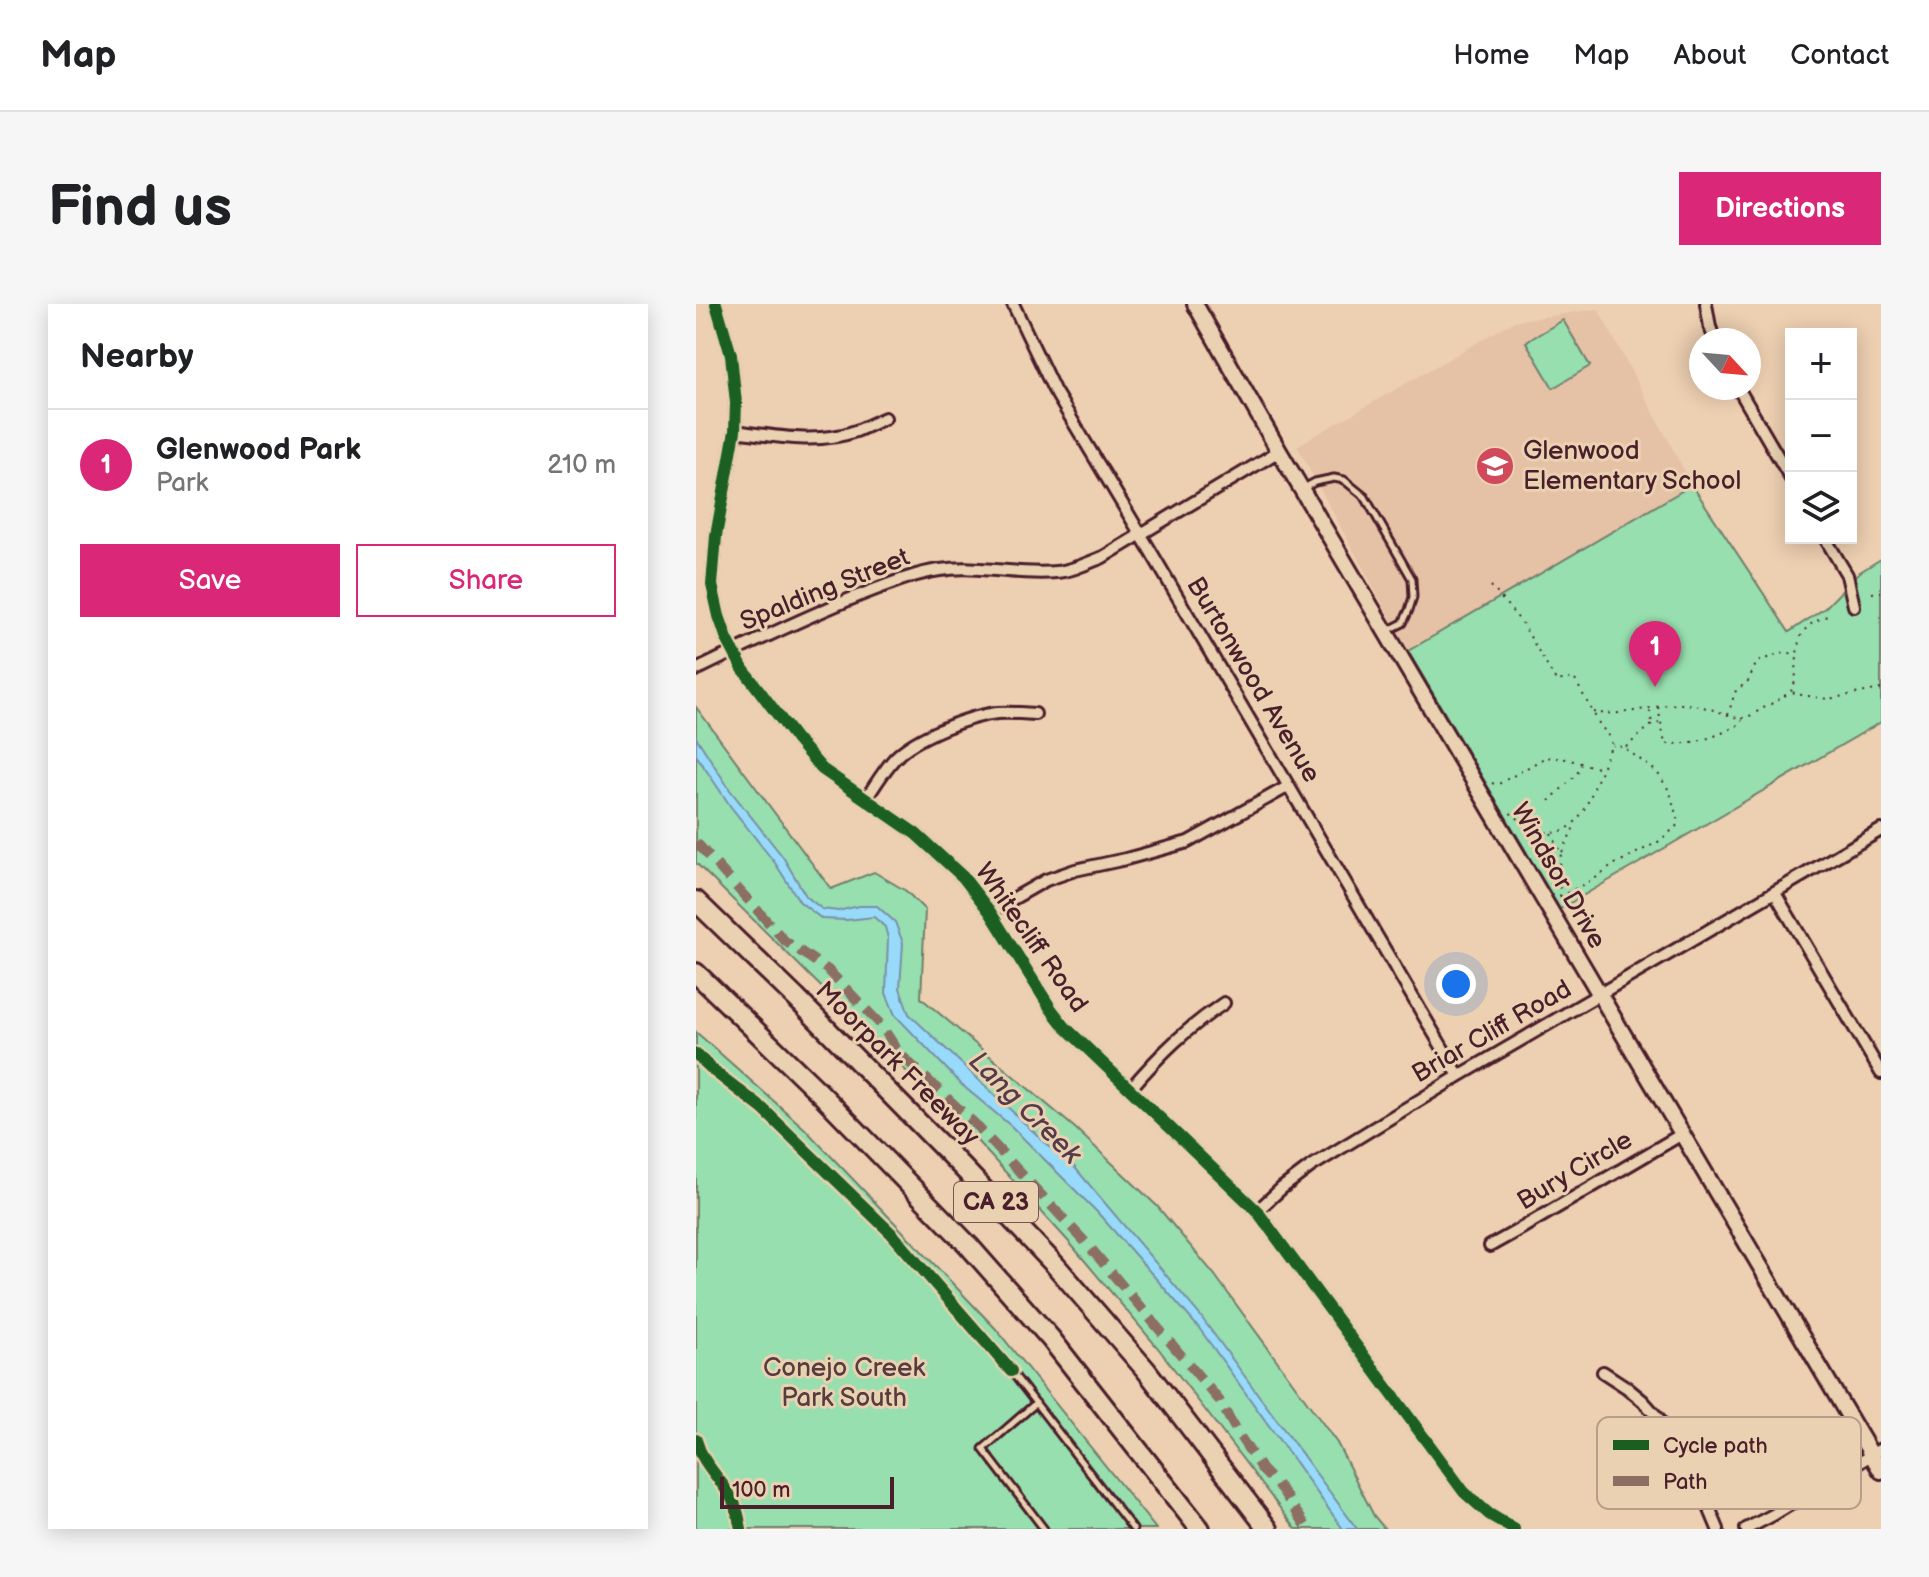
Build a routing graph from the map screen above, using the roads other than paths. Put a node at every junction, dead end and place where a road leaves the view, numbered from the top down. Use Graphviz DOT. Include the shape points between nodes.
graph roads {
  1 [pos="716,304"];
  2 [pos="1013,304"];
  3 [pos="1195,304"];
  4 [pos="1706,304"];
  5 [pos="1710,328"];
  6 [pos="1745,400"];
  7 [pos="885,418"];
  8 [pos="735,431"];
  9 [pos="1279,451"];
  10 [pos="1787,472"];
  11 [pos="1302,489"];
  12 [pos="1140,534"];
  13 [pos="1829,544"];
  14 [pos="1854,606"];
  15 [pos="1386,632"];
  16 [pos="733,652"];
  17 [pos="696,670"];
  18 [pos="1035,714"];
  19 [pos="1289,786"];
  20 [pos="866,799"];
  21 [pos="1881,830"];
  22 [pos="1775,893"];
  23 [pos="696,901"];
  24 [pos="990,912"];
  25 [pos="696,973"];
  26 [pos="1599,995"];
  27 [pos="1224,1003"];
  28 [pos="1881,1073"];
  29 [pos="1459,1076"];
  30 [pos="1131,1088"];
  31 [pos="1682,1134"];
  32 [pos="1257,1211"];
  33 [pos="1490,1246"];
  34 [pos="1011,1371"];
  35 [pos="1603,1372"];
  36 [pos="1036,1403"];
  37 [pos="1657,1417"];
  38 [pos="1855,1417"];
  39 [pos="1861,1427"];
  40 [pos="1876,1452"];
  41 [pos="1881,1471"];
  42 [pos="1710,1509"];
  43 [pos="1783,1509"];
  44 [pos="1044,1529"];
  45 [pos="1133,1529"];
  46 [pos="1199,1529"];
  47 [pos="1268,1529"];
  48 [pos="1514,1529"];
  49 [pos="1718,1529"];
  50 [pos="1746,1529"];
  1 -- 8 [label="street, Whitecliff Road" via="733,369"];
  2 -- 12 [label="street, Burtonwood Avenue" via="1054,390"];
  3 -- 9 [label="street, Windsor Drive"];
  4 -- 5 [label="street"];
  6 -- 10 [label="street"];
  7 -- 8 [label="street" via="829,436"];
  8 -- 16 [label="street, Whitecliff Road" via="712,585"];
  9 -- 11 [label="street, Windsor Drive"];
  9 -- 12 [label="street, Spalding Street"];
  11 -- 15 [label="street, Windsor Drive"];
  11 -- 15 [label="lane" via="1334,478 1365,497 1412,579 1413,597 1403,623"];
  12 -- 16 [label="street, Spalding Street" via="1103,557 1059,572 954,568 906,578"];
  12 -- 19 [label="street, Burtonwood Avenue"];
  13 -- 14 [label="street" via="1847,575"];
  15 -- 26 [label="street, Windsor Drive"];
  16 -- 17 [label="street, Spalding Street"];
  16 -- 20 [label="street, Whitecliff Road" via="808,754"];
  18 -- 20 [label="street" via="979,717 916,742 895,758"];
  19 -- 24 [label="street" via="1188,842 1060,875"];
  19 -- 29 [label="street, Burtonwood Avenue"];
  20 -- 24 [label="street, Whitecliff Road" via="943,857"];
  21 -- 22 [label="street, Briar Cliff Road"];
  22 -- 26 [label="street, Briar Cliff Road"];
  22 -- 28 [label="street"];
  23 -- 47 [label="highway, Moorpark Freeway / CA 23" via="1056,1266 1146,1370"];
  24 -- 30 [label="street, Whitecliff Road" via="1065,1027"];
  25 -- 46 [label="highway, CA 23" via="969,1246 1051,1339"];
  26 -- 29 [label="street, Briar Cliff Road"];
  26 -- 31 [label="street, Windsor Drive"];
  27 -- 30 [label="street" via="1180,1035"];
  29 -- 32 [label="street, Briar Cliff Road" via="1310,1167"];
  30 -- 32 [label="street, Whitecliff Road"];
  31 -- 33 [label="street, Bury Circle"];
  31 -- 38 [label="street, Windsor Drive"];
  32 -- 48 [label="street, Whitecliff Road" via="1464,1492"];
  34 -- 36 [label="lane"];
  35 -- 37 [label="street"];
  36 -- 44 [label="lane" via="983,1449"];
  36 -- 45 [label="lane"];
  39 -- 40 [label="street, Windsor Drive"];
  40 -- 41 [label="street, Windsor Drive"];
  42 -- 49 [label="street"];
  43 -- 50 [label="street"];
}
